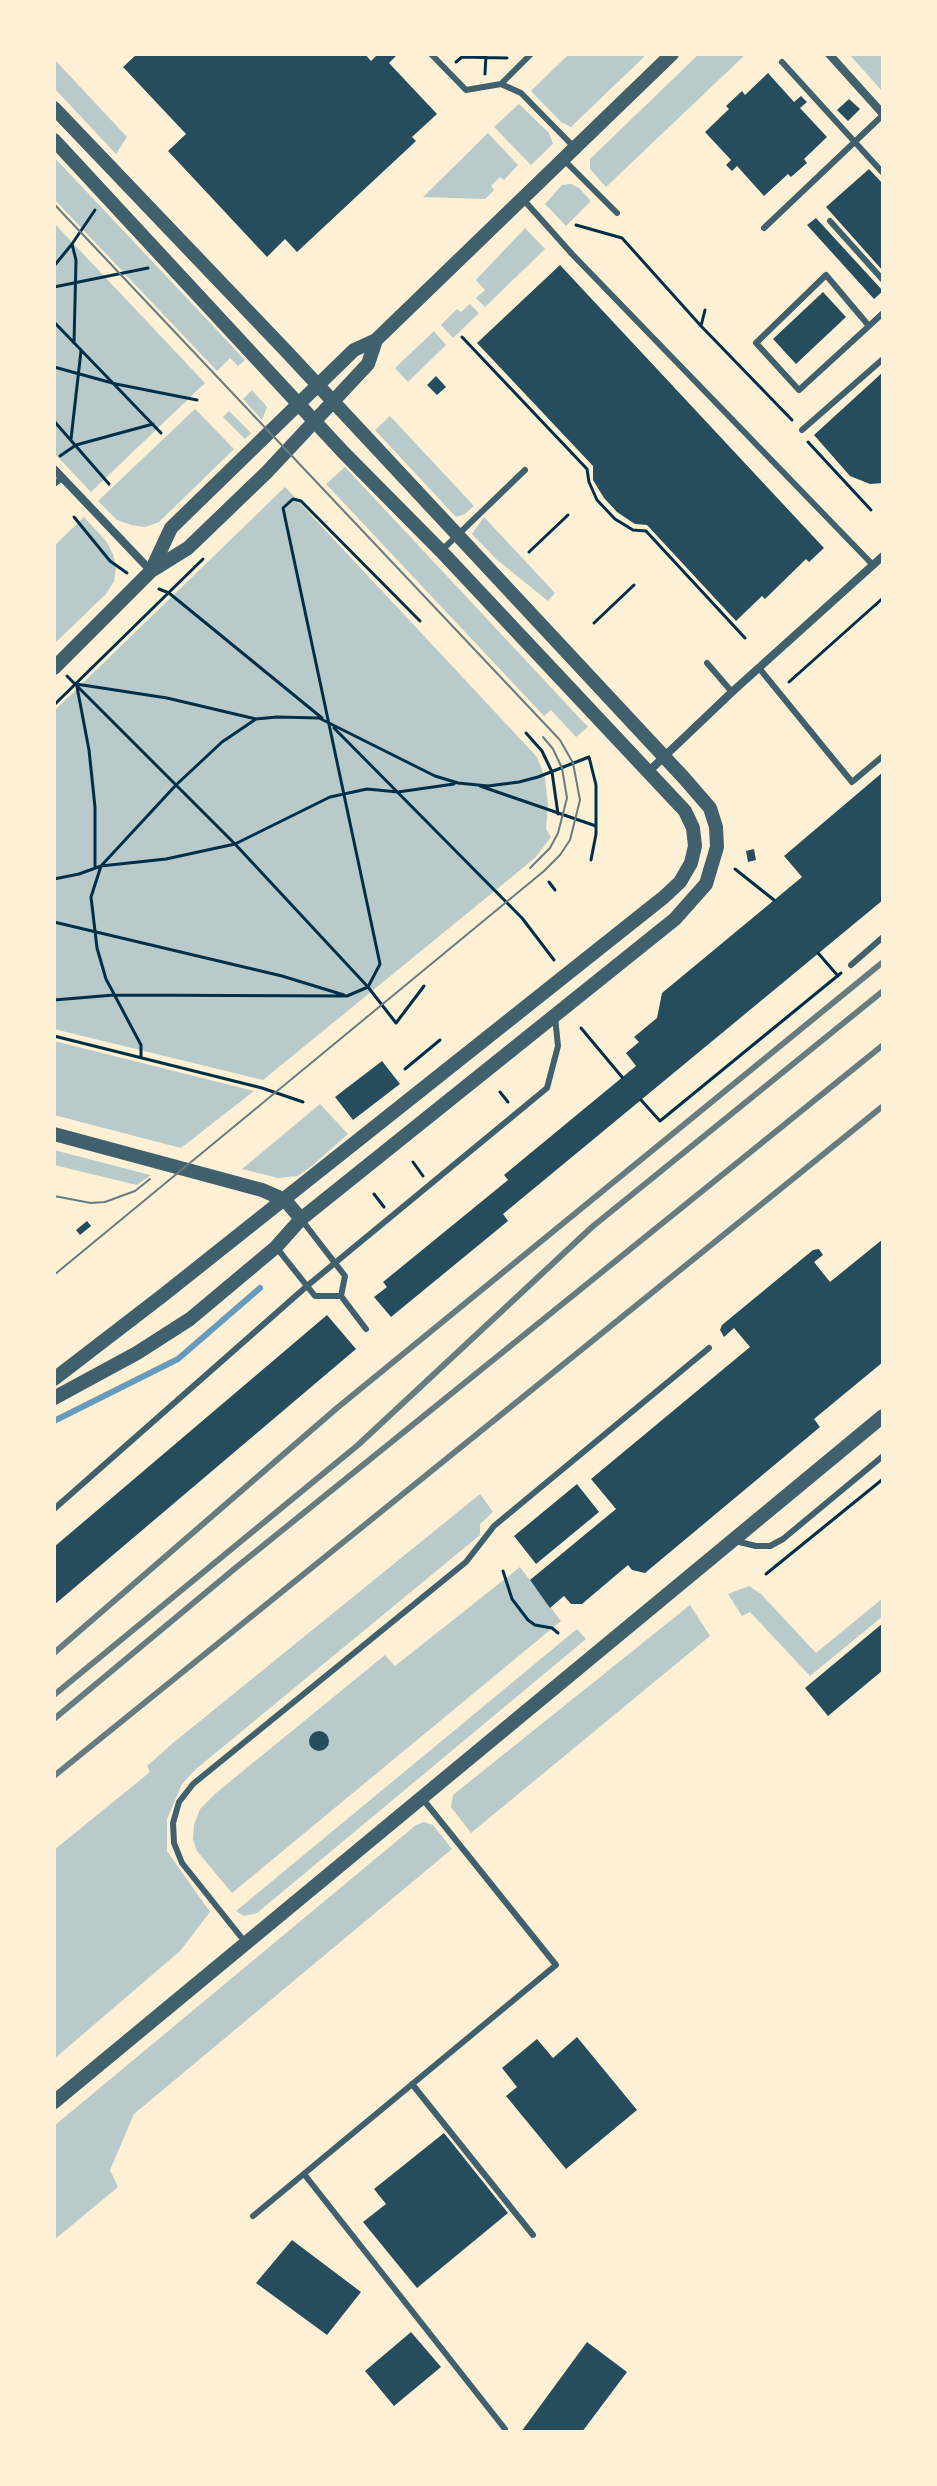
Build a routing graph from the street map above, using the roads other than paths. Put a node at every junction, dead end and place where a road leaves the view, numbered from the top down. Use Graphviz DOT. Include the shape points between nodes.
graph roads {
  1 [pos="431,54"];
  2 [pos="672,54"];
  3 [pos="829,54"];
  4 [pos="529,56"];
  5 [pos="782,62"];
  6 [pos="501,84"];
  7 [pos="54,108"];
  8 [pos="883,114"];
  9 [pos="54,140"];
  10 [pos="855,141"];
  11 [pos="575,148"];
  12 [pos="563,159"];
  13 [pos="113,171"];
  14 [pos="883,173"];
  15 [pos="98,186"];
  16 [pos="522,198"];
  17 [pos="617,213"];
  18 [pos="830,221"];
  19 [pos="764,228"];
  20 [pos="883,280"];
  21 [pos="883,313"];
  22 [pos="869,326"];
  23 [pos="376,340"];
  24 [pos="883,359"];
  25 [pos="317,385"];
  26 [pos="333,402"];
  27 [pos="298,403"];
  28 [pos="315,421"];
  29 [pos="802,430"];
  30 [pos="54,469"];
  31 [pos="525,470"];
  32 [pos="58,481"];
  33 [pos="457,536"];
  34 [pos="441,551"];
  35 [pos="883,556"];
  36 [pos="873,565"];
  37 [pos="146,577"];
  38 [pos="707,663"];
  39 [pos="54,668"];
  40 [pos="759,668"];
  41 [pos="732,692"];
  42 [pos="883,756"];
  43 [pos="664,757"];
  44 [pos="648,772"];
  45 [pos="883,937"];
  46 [pos="851,965"];
  47 [pos="555,1014"];
  48 [pos="54,1134"];
  49 [pos="285,1200"];
  50 [pos="301,1219"];
  51 [pos="276,1247"];
  52 [pos="335,1263"];
  53 [pos="307,1286"];
  54 [pos="341,1296"];
  55 [pos="366,1329"];
  56 [pos="709,1348"];
  57 [pos="54,1379"];
  58 [pos="54,1398"];
  59 [pos="883,1416"];
  60 [pos="883,1456"];
  61 [pos="54,1509"];
  62 [pos="732,1541"];
  63 [pos="421,1797"];
  64 [pos="245,1942"];
  65 [pos="412,2084"];
  66 [pos="54,2102"];
  67 [pos="304,2174"];
  68 [pos="253,2216"];
  69 [pos="533,2235"];
  70 [pos="505,2429"];
  1 -- 6 [label="lane" via="466,90"];
  2 -- 11 [label="street"];
  3 -- 8 [label="street"];
  4 -- 6 [label="lane"];
  5 -- 10 [label="lane"];
  6 -- 11 [label="lane" via="521,93"];
  7 -- 13 [label="street"];
  8 -- 10 [label="lane"];
  9 -- 15 [label="street"];
  10 -- 14 [label="lane"];
  10 -- 19 [label="lane"];
  11 -- 12 [label="street"];
  12 -- 16 [label="street"];
  12 -- 17 [label="lane"];
  13 -- 15 [label="lane"];
  13 -- 25 [label="street"];
  15 -- 27 [label="street"];
  16 -- 23 [label="street"];
  16 -- 36 [label="lane"];
  18 -- 20 [label="lane"];
  21 -- 22 [label="lane"];
  22 -- 22 [label="lane" via="799,390 756,343 826,275"];
  23 -- 25 [label="street" via="354,350"];
  23 -- 26 [label="street" via="368,364"];
  24 -- 29 [label="lane"];
  25 -- 26 [label="street"];
  25 -- 27 [label="street"];
  26 -- 28 [label="street"];
  26 -- 33 [label="street"];
  27 -- 28 [label="street"];
  27 -- 37 [label="street" via="171,528"];
  28 -- 34 [label="street"];
  28 -- 37 [label="street" via="188,548"];
  30 -- 32 [label="street"];
  31 -- 33 [label="lane"];
  32 -- 37 [label="street"];
  33 -- 34 [label="lane"];
  33 -- 43 [label="street"];
  34 -- 44 [label="street"];
  35 -- 36 [label="street"];
  36 -- 40 [label="street"];
  37 -- 39 [label="street"];
  38 -- 41 [label="lane"];
  40 -- 41 [label="street"];
  40 -- 42 [label="lane" via="852,782"];
  41 -- 43 [label="street"];
  43 -- 44 [label="street"];
  43 -- 47 [label="street" via="710,808 717,847 706,884 675,919"];
  44 -- 49 [label="street" via="689,820 695,846 680,882"];
  45 -- 46 [label="lane"];
  47 -- 50 [label="street"];
  47 -- 52 [label="lane" via="558,1046 547,1088"];
  48 -- 49 [label="street" via="216,1176"];
  49 -- 50 [label="street"];
  49 -- 57 [label="street"];
  50 -- 51 [label="street"];
  50 -- 52 [label="lane"];
  51 -- 53 [label="lane"];
  51 -- 58 [label="street" via="190,1319"];
  52 -- 53 [label="lane"];
  52 -- 54 [label="lane" via="345,1276"];
  53 -- 54 [label="lane" via="315,1296"];
  53 -- 61 [label="lane"];
  54 -- 55 [label="lane"];
  56 -- 64 [label="lane" via="494,1526 466,1562 193,1784 179,1802 174,1843 182,1863"];
  59 -- 62 [label="street"];
  60 -- 62 [label="lane" via="783,1539 770,1546"];
  62 -- 63 [label="street"];
  63 -- 64 [label="street"];
  63 -- 65 [label="lane" via="556,1965"];
  64 -- 66 [label="street"];
  65 -- 67 [label="lane"];
  65 -- 69 [label="lane"];
  67 -- 68 [label="lane"];
  67 -- 70 [label="lane"];
}
